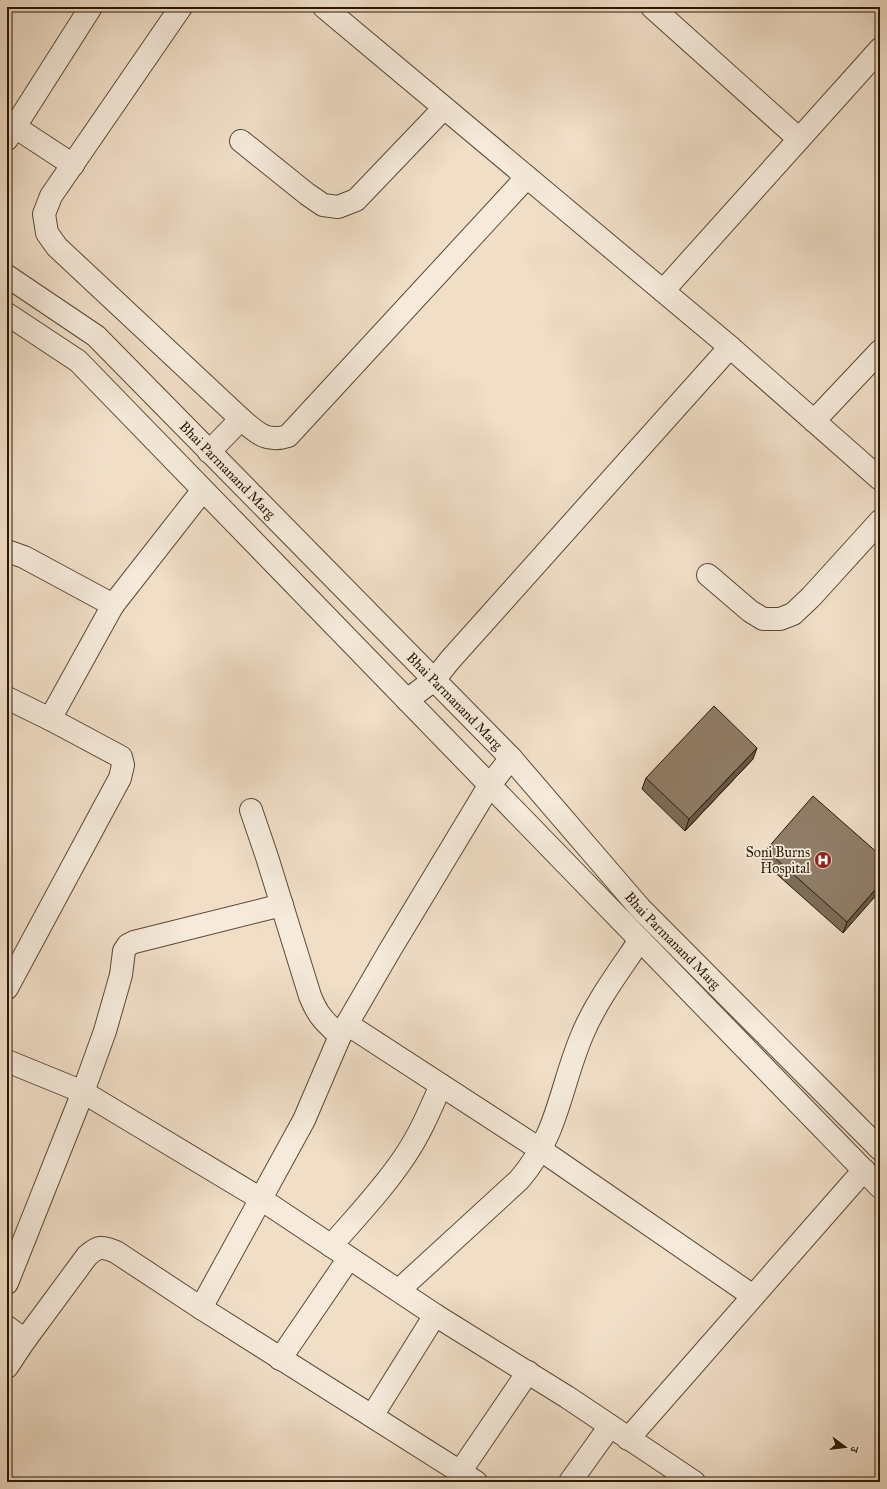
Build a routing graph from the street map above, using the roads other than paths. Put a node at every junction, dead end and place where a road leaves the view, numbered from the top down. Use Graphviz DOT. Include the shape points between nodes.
graph roads {
  1 [pos="91,7"];
  2 [pos="181,7"];
  3 [pos="652,7"];
  4 [pos="332,10"];
  5 [pos="880,49"];
  6 [pos="444,108"];
  7 [pos="11,133"];
  8 [pos="799,138"];
  9 [pos="241,140"];
  10 [pos="73,165"];
  11 [pos="527,177"];
  12 [pos="7,276"];
  13 [pos="663,291"];
  14 [pos="7,314"];
  15 [pos="730,347"];
  16 [pos="880,351"];
  17 [pos="241,419"];
  18 [pos="814,421"];
  19 [pos="209,452"];
  20 [pos="880,479"];
  21 [pos="203,490"];
  22 [pos="880,521"];
  23 [pos="7,551"];
  24 [pos="708,575"];
  25 [pos="113,605"];
  26 [pos="434,680"];
  27 [pos="7,698"];
  28 [pos="406,700"];
  29 [pos="50,719"];
  30 [pos="511,758"];
  31 [pos="489,786"];
  32 [pos="251,810"];
  33 [pos="282,905"];
  34 [pos="640,940"];
  35 [pos="7,988"];
  36 [pos="343,1030"];
  37 [pos="7,1061"];
  38 [pos="441,1085"];
  39 [pos="83,1092"];
  40 [pos="880,1149"];
  41 [pos="541,1150"];
  42 [pos="864,1170"];
  43 [pos="880,1188"];
  44 [pos="262,1199"];
  45 [pos="331,1246"];
  46 [pos="349,1258"];
  47 [pos="7,1283"];
  48 [pos="399,1290"];
  49 [pos="752,1296"];
  50 [pos="201,1308"];
  51 [pos="434,1315"];
  52 [pos="7,1327"];
  53 [pos="25,1340"];
  54 [pos="280,1359"];
  55 [pos="7,1367"];
  56 [pos="528,1372"];
  57 [pos="372,1416"];
  58 [pos="610,1426"];
  59 [pos="628,1438"];
  60 [pos="468,1477"];
  61 [pos="570,1482"];
  62 [pos="692,1482"];
  1 -- 7 [label="street"];
  2 -- 10 [label="street"];
  3 -- 8 [label="street"];
  4 -- 6 [label="street"];
  5 -- 8 [label="street"];
  6 -- 9 [label="street" via="356,200 338,207 323,205"];
  6 -- 11 [label="street"];
  7 -- 10 [label="street"];
  8 -- 13 [label="street"];
  10 -- 17 [label="street" via="51,196 44,214 50,238"];
  11 -- 13 [label="street"];
  11 -- 17 [label="street" via="288,436 279,439 269,438 259,434"];
  12 -- 19 [label="street, Bhai Parmanand Marg" via="96,336"];
  13 -- 15 [label="street"];
  14 -- 21 [label="street, Bhai Parmanand Marg" via="78,361"];
  15 -- 18 [label="street"];
  15 -- 26 [label="street"];
  16 -- 18 [label="street"];
  17 -- 19 [label="street"];
  18 -- 20 [label="street"];
  19 -- 26 [label="street, Bhai Parmanand Marg"];
  21 -- 25 [label="street"];
  21 -- 28 [label="street, Bhai Parmanand Marg"];
  22 -- 24 [label="street" via="811,597 793,614 780,620 763,619"];
  23 -- 25 [label="street" via="24,557"];
  25 -- 29 [label="street"];
  26 -- 28 [label="street"];
  26 -- 30 [label="street, Bhai Parmanand Marg"];
  27 -- 29 [label="street"];
  28 -- 31 [label="street, Bhai Parmanand Marg"];
  29 -- 35 [label="street" via="121,757 124,765 120,778"];
  30 -- 31 [label="street"];
  30 -- 40 [label="street, Bhai Parmanand Marg" via="640,908"];
  31 -- 34 [label="street, Bhai Parmanand Marg"];
  31 -- 36 [label="street"];
  32 -- 33 [label="street"];
  33 -- 36 [label="street" via="317,1013 326,1023"];
  33 -- 39 [label="street" via="128,945 124,952 121,975 105,1031"];
  34 -- 41 [label="street" via="591,1015 558,1110"];
  34 -- 42 [label="street, Bhai Parmanand Marg"];
  36 -- 38 [label="street"];
  36 -- 44 [label="street" via="304,1120"];
  37 -- 39 [label="street"];
  38 -- 41 [label="street"];
  38 -- 45 [label="street" via="424,1125 405,1157"];
  39 -- 44 [label="street"];
  39 -- 47 [label="street"];
  41 -- 48 [label="street" via="532,1166 519,1180"];
  41 -- 49 [label="street"];
  42 -- 43 [label="street, Bhai Parmanand Marg"];
  42 -- 49 [label="street"];
  44 -- 45 [label="street"];
  44 -- 50 [label="street"];
  45 -- 46 [label="street"];
  46 -- 48 [label="street"];
  46 -- 54 [label="street"];
  48 -- 51 [label="street"];
  49 -- 59 [label="street"];
  50 -- 53 [label="street" via="116,1252 96,1248 87,1256"];
  50 -- 54 [label="street"];
  51 -- 56 [label="street"];
  51 -- 57 [label="street"];
  52 -- 53 [label="street"];
  53 -- 55 [label="street"];
  54 -- 57 [label="street"];
  56 -- 58 [label="street"];
  56 -- 60 [label="street"];
  57 -- 60 [label="street"];
  58 -- 59 [label="street"];
  58 -- 61 [label="street"];
  59 -- 62 [label="street"];
}
